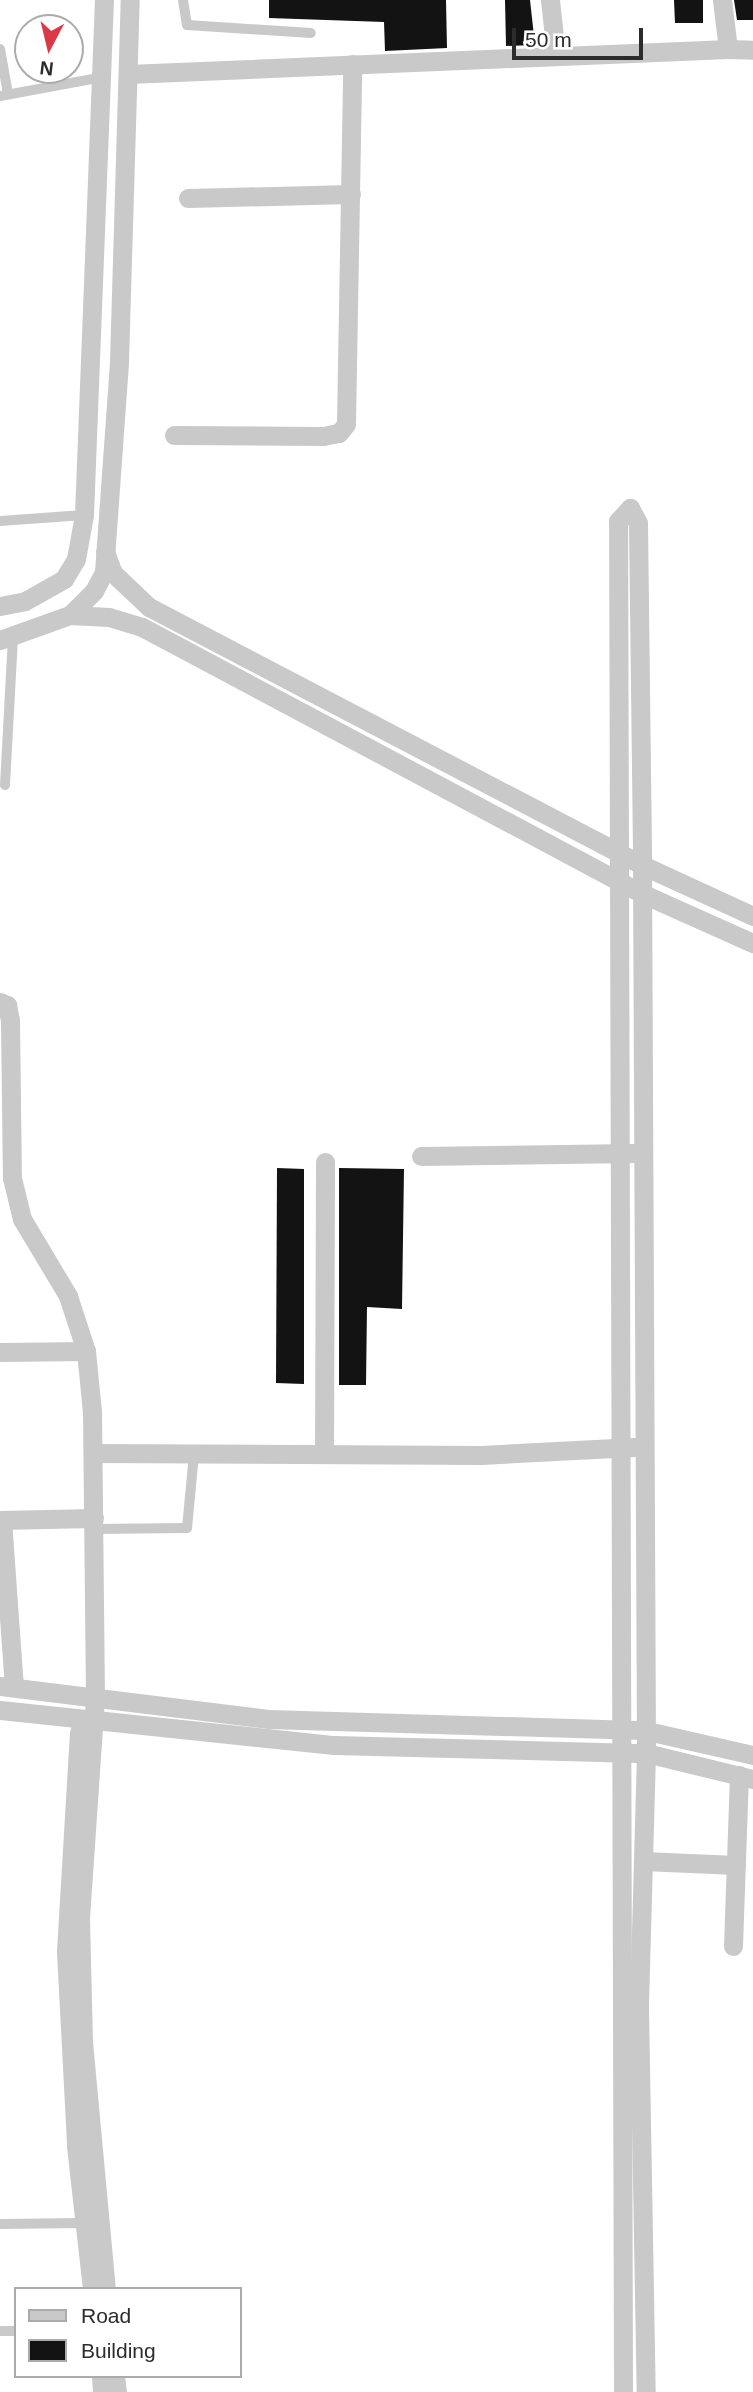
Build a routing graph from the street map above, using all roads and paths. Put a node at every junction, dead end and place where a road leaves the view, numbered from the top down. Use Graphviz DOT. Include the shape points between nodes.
graph roads {
  1 [pos="104,0"];
  2 [pos="131,0"];
  3 [pos="183,0"];
  4 [pos="550,0"];
  5 [pos="722,0"];
  6 [pos="311,33"];
  7 [pos="0,49"];
  8 [pos="727,49"];
  9 [pos="753,50"];
  10 [pos="556,55"];
  11 [pos="352,64"];
  12 [pos="128,74"];
  13 [pos="98,78"];
  14 [pos="4,95"];
  15 [pos="351,194"];
  16 [pos="188,198"];
  17 [pos="174,435"];
  18 [pos="84,515"];
  19 [pos="0,521"];
  20 [pos="105,552"];
  21 [pos="0,606"];
  22 [pos="70,615"];
  23 [pos="6,639"];
  24 [pos="5,785"];
  25 [pos="620,854"];
  26 [pos="642,865"];
  27 [pos="620,882"];
  28 [pos="641,893"];
  29 [pos="753,916"];
  30 [pos="753,943"];
  31 [pos="0,1002"];
  32 [pos="622,1153"];
  33 [pos="643,1153"];
  34 [pos="421,1156"];
  35 [pos="326,1162"];
  36 [pos="86,1351"];
  37 [pos="0,1352"];
  38 [pos="634,1447"];
  39 [pos="93,1453"];
  40 [pos="194,1454"];
  41 [pos="324,1454"];
  42 [pos="1,1520"];
  43 [pos="94,1523"];
  44 [pos="5,1623"];
  45 [pos="7,1686"];
  46 [pos="89,1697"];
  47 [pos="0,1710"];
  48 [pos="87,1720"];
  49 [pos="620,1730"];
  50 [pos="643,1730"];
  51 [pos="621,1753"];
  52 [pos="646,1754"];
  53 [pos="753,1755"];
  54 [pos="746,1777"];
  55 [pos="643,1861"];
  56 [pos="736,1865"];
  57 [pos="733,1946"];
  58 [pos="84,2223"];
  59 [pos="0,2224"];
  60 [pos="92,2287"];
  61 [pos="106,2287"];
  62 [pos="623,2392"];
  63 [pos="646,2392"];
  1 -- 13 [label="street"];
  2 -- 12 [label="street"];
  3 -- 6 [label="lane" via="181,19 187,25"];
  4 -- 10 [label="street"];
  5 -- 8 [label="street"];
  7 -- 14 [label="lane"];
  8 -- 9 [label="street"];
  8 -- 10 [label="street"];
  10 -- 11 [label="street"];
  11 -- 12 [label="street"];
  11 -- 15 [label="street"];
  12 -- 20 [label="street" via="119,360"];
  13 -- 14 [label="lane"];
  13 -- 18 [label="street"];
  15 -- 16 [label="street"];
  15 -- 17 [label="street" via="346,424 339,433 323,436"];
  18 -- 19 [label="lane"];
  18 -- 21 [label="street" via="76,559 64,579 25,601"];
  20 -- 22 [label="street" via="94,592"];
  20 -- 25 [label="street" via="113,573 149,607"];
  22 -- 23 [label="street"];
  22 -- 27 [label="street" via="109,617 142,627"];
  23 -- 24 [label="lane"];
  25 -- 26 [label="street"];
  25 -- 26 [label="street" via="618,521 622,509 630,508 638,523"];
  25 -- 27 [label="street"];
  26 -- 28 [label="street"];
  26 -- 29 [label="street"];
  27 -- 28 [label="street"];
  27 -- 32 [label="street"];
  28 -- 30 [label="street"];
  28 -- 33 [label="street"];
  31 -- 36 [label="street" via="7,1005 10,1020 9,1141 22,1219 68,1296"];
  32 -- 33 [label="street"];
  32 -- 34 [label="street"];
  32 -- 38 [label="street"];
  33 -- 38 [label="street"];
  35 -- 41 [label="street"];
  36 -- 37 [label="street"];
  36 -- 39 [label="street"];
  38 -- 41 [label="street"];
  38 -- 49 [label="street"];
  38 -- 50 [label="street"];
  39 -- 40 [label="street"];
  39 -- 43 [label="street"];
  40 -- 41 [label="street"];
  40 -- 43 [label="lane" via="187,1528"];
  42 -- 43 [label="street"];
  42 -- 44 [label="street"];
  43 -- 46 [label="street"];
  44 -- 45 [label="street"];
  45 -- 46 [label="street"];
  46 -- 48 [label="street"];
  46 -- 49 [label="street" via="268,1719"];
  47 -- 48 [label="street"];
  48 -- 51 [label="street" via="334,1745"];
  48 -- 58 [label="street" via="66,1952"];
  48 -- 61 [label="street" via="80,1919 83,2042"];
  49 -- 50 [label="street"];
  49 -- 51 [label="street"];
  50 -- 52 [label="street"];
  50 -- 53 [label="street"];
  51 -- 52 [label="street"];
  51 -- 62 [label="street"];
  52 -- 54 [label="street"];
  52 -- 55 [label="street"];
  54 -- 56 [label="street"];
  55 -- 56 [label="street"];
  55 -- 63 [label="street" via="639,2008"];
  56 -- 57 [label="street"];
  58 -- 59 [label="lane"];
  58 -- 60 [label="street"];
}
